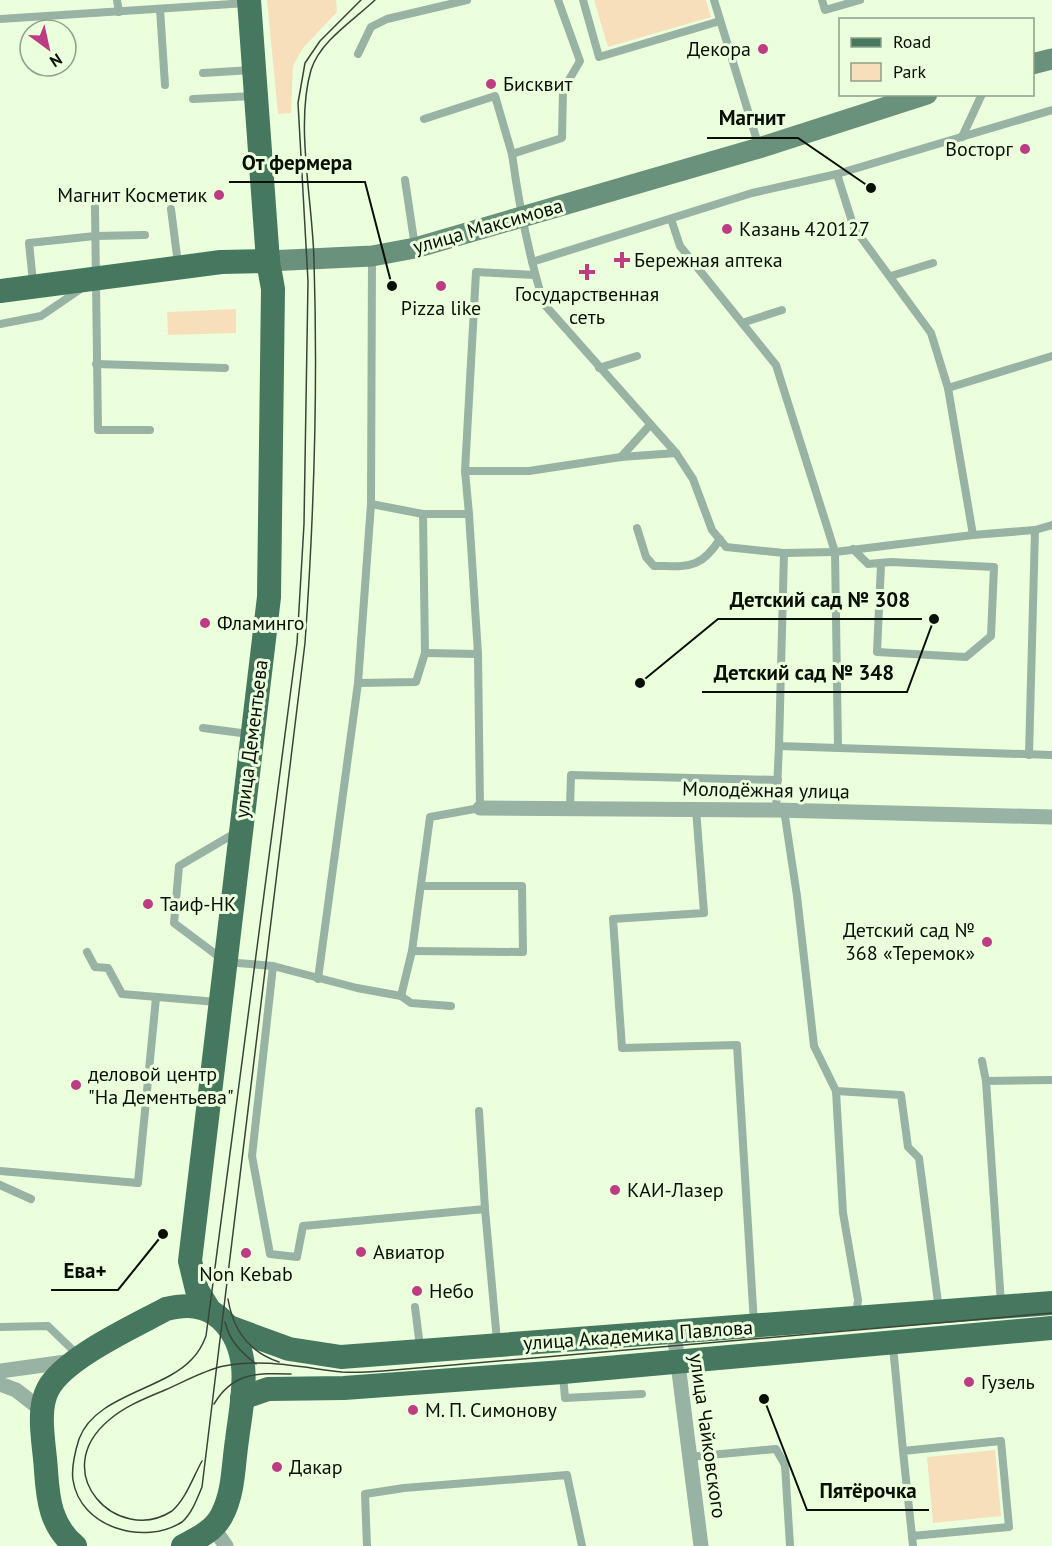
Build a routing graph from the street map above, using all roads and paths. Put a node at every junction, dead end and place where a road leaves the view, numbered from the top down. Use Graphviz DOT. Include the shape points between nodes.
graph roads {
  1 [pos="117,0"];
  2 [pos="154,0"];
  3 [pos="468,0"];
  4 [pos="558,0"];
  5 [pos="583,0"];
  6 [pos="714,0"];
  7 [pos="822,0"];
  8 [pos="860,0"];
  9 [pos="249,1"];
  10 [pos="157,9"];
  11 [pos="119,12"];
  12 [pos="0,19"];
  13 [pos="720,21"];
  14 [pos="358,54"];
  15 [pos="1052,59"];
  16 [pos="1034,64"];
  17 [pos="255,70"];
  18 [pos="203,73"];
  19 [pos="165,85"];
  20 [pos="257,96"];
  21 [pos="921,96"];
  22 [pos="981,96"];
  23 [pos="193,99"];
  24 [pos="1052,110"];
  25 [pos="424,119"];
  26 [pos="962,137"];
  27 [pos="759,148"];
  28 [pos="512,154"];
  29 [pos="837,174"];
  30 [pos="405,180"];
  31 [pos="95,207"];
  32 [pos="171,209"];
  33 [pos="521,218"];
  34 [pos="671,219"];
  35 [pos="145,235"];
  36 [pos="95,236"];
  37 [pos="415,248"];
  38 [pos="372,256"];
  39 [pos="268,261"];
  40 [pos="532,262"];
  41 [pos="933,263"];
  42 [pos="179,268"];
  43 [pos="535,274"];
  44 [pos="891,276"];
  45 [pos="96,279"];
  46 [pos="34,287"];
  47 [pos="0,291"];
  48 [pos="782,310"];
  49 [pos="742,323"];
  50 [pos="0,324"];
  51 [pos="637,356"];
  52 [pos="1052,356"];
  53 [pos="96,364"];
  54 [pos="225,368"];
  55 [pos="599,368"];
  56 [pos="948,388"];
  57 [pos="650,425"];
  58 [pos="150,430"];
  59 [pos="676,453"];
  60 [pos="621,456"];
  61 [pos="465,471"];
  62 [pos="371,504"];
  63 [pos="423,514"];
  64 [pos="470,514"];
  65 [pos="1052,525"];
  66 [pos="637,528"];
  67 [pos="1035,530"];
  68 [pos="973,535"];
  69 [pos="720,539"];
  70 [pos="853,549"];
  71 [pos="835,552"];
  72 [pos="784,553"];
  73 [pos="881,565"];
  74 [pos="425,653"];
  75 [pos="478,654"];
  76 [pos="358,683"];
  77 [pos="203,728"];
  78 [pos="253,734"];
  79 [pos="779,746"];
  80 [pos="838,747"];
  81 [pos="1029,755"];
  82 [pos="1052,755"];
  83 [pos="778,780"];
  84 [pos="480,808"];
  85 [pos="570,808"];
  86 [pos="696,809"];
  87 [pos="780,810"];
  88 [pos="1052,817"];
  89 [pos="239,831"];
  90 [pos="421,886"];
  91 [pos="412,951"];
  92 [pos="87,952"];
  93 [pos="226,962"];
  94 [pos="273,966"];
  95 [pos="318,978"];
  96 [pos="401,996"];
  97 [pos="156,998"];
  98 [pos="221,1002"];
  99 [pos="451,1006"];
  100 [pos="982,1061"];
  101 [pos="1052,1080"];
  102 [pos="986,1081"];
  103 [pos="836,1091"];
  104 [pos="479,1111"];
  105 [pos="0,1171"];
  106 [pos="0,1185"];
  107 [pos="31,1199"];
  108 [pos="485,1209"];
  109 [pos="190,1261"];
  110 [pos="1052,1303"];
  111 [pos="415,1307"];
  112 [pos="1001,1307"];
  113 [pos="166,1309"];
  114 [pos="210,1311"];
  115 [pos="939,1311"];
  116 [pos="856,1318"];
  117 [pos="754,1326"];
  118 [pos="0,1327"];
  119 [pos="229,1327"];
  120 [pos="1052,1328"];
  121 [pos="674,1332"];
  122 [pos="892,1344"];
  123 [pos="498,1345"];
  124 [pos="421,1351"];
  125 [pos="77,1359"];
  126 [pos="676,1362"];
  127 [pos="0,1371"];
  128 [pos="562,1372"];
  129 [pos="0,1384"];
  130 [pos="642,1394"];
  131 [pos="242,1398"];
  132 [pos="43,1411"];
  133 [pos="903,1451"];
  134 [pos="689,1457"];
  135 [pos="912,1536"];
  136 [pos="219,1537"];
  137 [pos="62,1546"];
  138 [pos="74,1546"];
  139 [pos="183,1546"];
  140 [pos="367,1546"];
  141 [pos="582,1546"];
  142 [pos="701,1546"];
  143 [pos="790,1546"];
  144 [pos="913,1546"];
  1 -- 11 [label="lane"];
  2 -- 10 [label="lane"];
  3 -- 14 [label="lane" via="387,19 371,27"];
  4 -- 28 [label="lane" via="580,61 563,90 562,138"];
  5 -- 13 [label="lane" via="599,57"];
  6 -- 13 [label="lane"];
  7 -- 8 [label="lane" via="825,10"];
  9 -- 10 [label="lane"];
  9 -- 17 [label="main road, улица Дементьева"];
  10 -- 11 [label="lane"];
  10 -- 19 [label="lane"];
  11 -- 12 [label="lane"];
  13 -- 27 [label="lane"];
  15 -- 16 [label="main road"];
  17 -- 18 [label="lane"];
  17 -- 20 [label="main road, улица Дементьева"];
  20 -- 23 [label="lane"];
  20 -- 39 [label="main road, улица Дементьева"];
  21 -- 27 [label="main road, улица Максимова"];
  22 -- 26 [label="lane"];
  24 -- 26 [label="lane"];
  25 -- 28 [label="lane" via="495,96"];
  26 -- 29 [label="lane"];
  27 -- 33 [label="main road, улица Максимова"];
  28 -- 33 [label="lane"];
  29 -- 34 [label="lane" via="752,193"];
  29 -- 44 [label="lane" via="854,228"];
  30 -- 37 [label="lane"];
  31 -- 36 [label="lane"];
  32 -- 42 [label="lane"];
  33 -- 37 [label="main road, улица Максимова"];
  33 -- 40 [label="lane"];
  34 -- 40 [label="lane"];
  34 -- 49 [label="lane" via="680,246"];
  35 -- 36 [label="lane"];
  36 -- 45 [label="lane"];
  36 -- 46 [label="lane" via="29,243"];
  37 -- 38 [label="main road, улица Максимова"];
  38 -- 39 [label="main road, улица Максимова"];
  38 -- 62 [label="lane"];
  39 -- 42 [label="main road, улица Максимова"];
  39 -- 78 [label="main road, улица Дементьева" via="273,310 269,597"];
  40 -- 43 [label="lane"];
  41 -- 44 [label="lane"];
  42 -- 45 [label="main road, улица Максимова"];
  43 -- 55 [label="lane" via="544,304"];
  43 -- 61 [label="lane" via="476,272"];
  44 -- 56 [label="lane" via="931,333"];
  45 -- 46 [label="main road, улица Максимова"];
  45 -- 50 [label="lane" via="41,316"];
  45 -- 53 [label="lane"];
  46 -- 47 [label="main road, улица Максимова"];
  48 -- 49 [label="lane"];
  49 -- 71 [label="lane" via="776,365"];
  51 -- 55 [label="lane"];
  52 -- 56 [label="lane"];
  53 -- 54 [label="lane"];
  53 -- 58 [label="lane" via="98,430"];
  55 -- 57 [label="lane"];
  56 -- 68 [label="lane"];
  57 -- 59 [label="lane"];
  57 -- 60 [label="lane"];
  59 -- 60 [label="lane"];
  59 -- 69 [label="lane" via="693,479 712,530"];
  60 -- 61 [label="lane" via="529,471"];
  61 -- 64 [label="lane"];
  62 -- 63 [label="lane"];
  62 -- 76 [label="lane"];
  63 -- 64 [label="lane"];
  63 -- 74 [label="lane"];
  64 -- 75 [label="lane"];
  65 -- 67 [label="lane"];
  66 -- 69 [label="lane" via="646,557 654,566 694,565 709,557"];
  67 -- 68 [label="lane"];
  67 -- 81 [label="lane"];
  68 -- 70 [label="lane"];
  69 -- 72 [label="lane" via="726,547"];
  70 -- 71 [label="lane"];
  70 -- 73 [label="lane" via="868,564"];
  71 -- 72 [label="lane"];
  71 -- 80 [label="lane"];
  72 -- 79 [label="lane"];
  73 -- 73 [label="lane" via="891,562 994,567 991,636 966,657 877,652"];
  74 -- 75 [label="lane"];
  74 -- 76 [label="lane" via="416,682"];
  75 -- 84 [label="lane"];
  76 -- 95 [label="lane"];
  77 -- 78 [label="lane"];
  78 -- 89 [label="main road, улица Дементьева"];
  79 -- 80 [label="lane"];
  79 -- 83 [label="lane"];
  80 -- 81 [label="lane"];
  81 -- 82 [label="lane"];
  83 -- 85 [label="lane" via="571,775"];
  83 -- 87 [label="lane"];
  84 -- 85 [label="street, Молодёжная улица"];
  84 -- 90 [label="lane" via="430,817"];
  85 -- 86 [label="street, Молодёжная улица"];
  86 -- 87 [label="street, Молодёжная улица"];
  86 -- 117 [label="lane" via="704,913 614,920 622,1048 737,1045"];
  87 -- 88 [label="street, Молодёжная улица"];
  87 -- 103 [label="lane" via="797,896 814,1046"];
  89 -- 93 [label="main road, улица Дементьева"];
  89 -- 93 [label="lane" via="179,866 174,923"];
  90 -- 91 [label="lane"];
  90 -- 91 [label="lane" via="522,886 523,952"];
  91 -- 96 [label="lane"];
  92 -- 97 [label="lane" via="95,967 108,968 122,994"];
  93 -- 94 [label="lane"];
  93 -- 98 [label="main road, улица Дементьева"];
  94 -- 95 [label="lane"];
  94 -- 108 [label="lane" via="252,1156 270,1254 297,1257 303,1226"];
  95 -- 96 [label="lane"];
  96 -- 99 [label="lane" via="411,1003"];
  97 -- 98 [label="lane"];
  97 -- 105 [label="lane" via="138,1183"];
  98 -- 109 [label="main road, улица Дементьева"];
  100 -- 102 [label="lane"];
  101 -- 102 [label="lane"];
  102 -- 112 [label="lane"];
  103 -- 115 [label="lane" via="901,1095 908,1148 919,1158"];
  103 -- 116 [label="lane" via="843,1214 858,1300"];
  104 -- 108 [label="lane"];
  106 -- 107 [label="lane"];
  108 -- 123 [label="lane"];
  109 -- 113 [label="main road, улица Дементьева"];
  109 -- 114 [label="main road, улица Дементьева" via="197,1290"];
  110 -- 112 [label="main road, улица Академика Павлова"];
  111 -- 124 [label="lane"];
  112 -- 115 [label="main road, улица Академика Павлова"];
  113 -- 114 [label="main road, улица Дементьева" via="182,1305"];
  113 -- 125 [label="main road, улица Дементьева"];
  114 -- 119 [label="main road, улица Дементьева"];
  115 -- 116 [label="main road, улица Академика Павлова"];
  116 -- 117 [label="main road, улица Академика Павлова"];
  117 -- 121 [label="main road, улица Академика Павлова"];
  118 -- 125 [label="lane" via="48,1326"];
  119 -- 124 [label="main road, улица Академика Павлова" via="266,1342 341,1358"];
  119 -- 131 [label="main road, улица Дементьева" via="242,1353"];
  120 -- 122 [label="main road, улица Академика Павлова"];
  121 -- 123 [label="main road, улица Академика Павлова"];
  121 -- 126 [label="street, улица Чайковского"];
  122 -- 126 [label="main road, улица Академика Павлова"];
  122 -- 133 [label="lane"];
  123 -- 124 [label="main road, улица Академика Павлова"];
  125 -- 127 [label="street"];
  125 -- 132 [label="main road, улица Дементьева" via="48,1389"];
  126 -- 128 [label="main road, улица Академика Павлова"];
  126 -- 134 [label="street, улица Чайковского"];
  128 -- 130 [label="lane" via="565,1398"];
  128 -- 131 [label="main road, улица Академика Павлова" via="344,1388 268,1389"];
  129 -- 132 [label="street" via="16,1390"];
  131 -- 136 [label="main road, улица Дементьева" via="231,1495 221,1518"];
  132 -- 138 [label="main road, улица Дементьева" via="51,1511 56,1526"];
  133 -- 135 [label="lane"];
  133 -- 135 [label="lane" via="1001,1441 1009,1527"];
  134 -- 142 [label="street, улица Чайковского"];
  134 -- 143 [label="lane" via="776,1449 785,1465"];
  135 -- 144 [label="lane"];
  136 -- 139 [label="main road, улица Дементьева" via="206,1534"];
  137 -- 138 [label="lane"];
  140 -- 141 [label="lane" via="365,1494 567,1475"];
}
